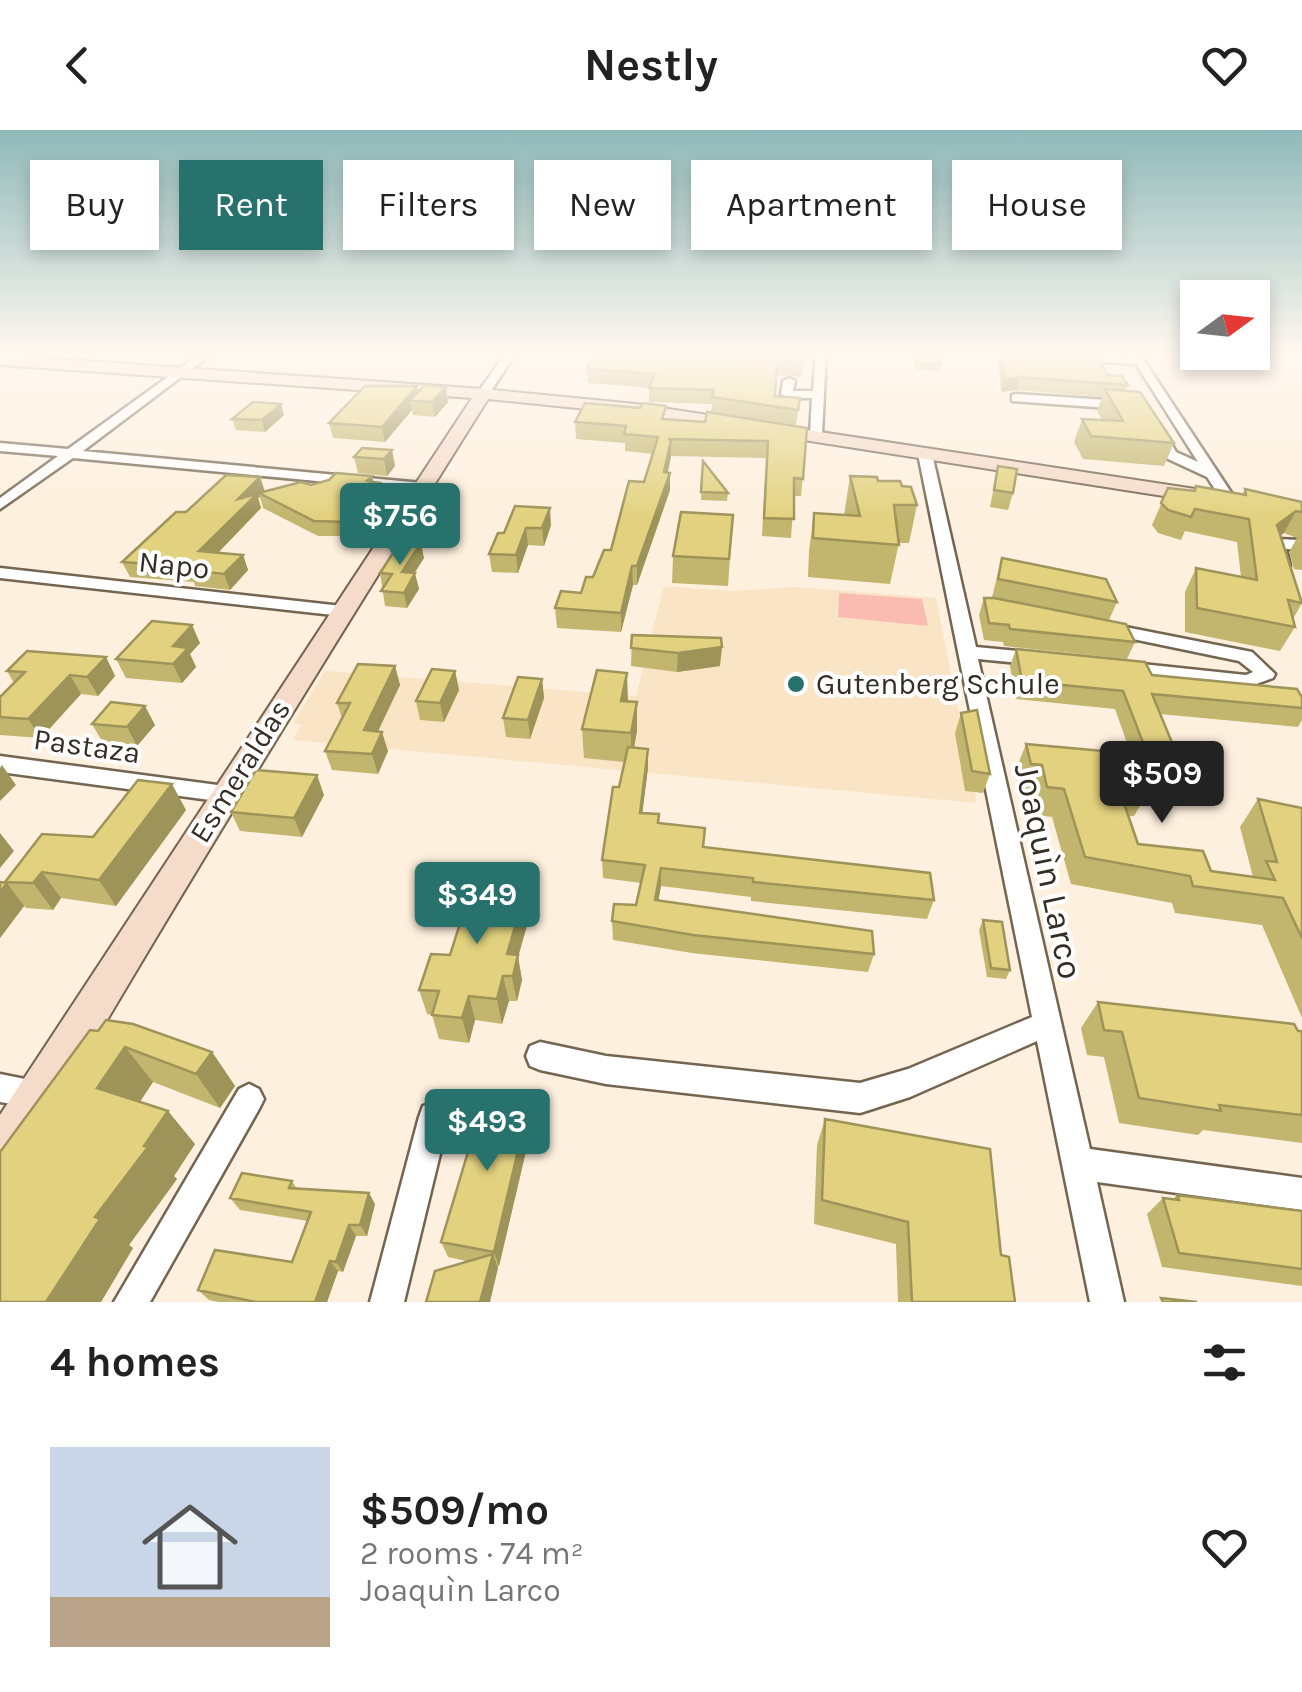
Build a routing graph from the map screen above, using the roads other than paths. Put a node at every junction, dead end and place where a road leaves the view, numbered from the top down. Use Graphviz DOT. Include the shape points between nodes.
graph roads {
  1 [pos="128,408"];
  2 [pos="474,408"];
  3 [pos="623,408"];
  4 [pos="817,408"];
  5 [pos="1119,408"];
  6 [pos="1169,408"];
  7 [pos="816,434"];
  8 [pos="0,448"];
  9 [pos="65,454"];
  10 [pos="925,454"];
  11 [pos="1212,474"];
  12 [pos="422,488"];
  13 [pos="1238,502"];
  14 [pos="0,505"];
  15 [pos="1302,544"];
  16 [pos="0,573"];
  17 [pos="1285,577"];
  18 [pos="342,612"];
  19 [pos="1088,625"];
  20 [pos="967,652"];
  21 [pos="1051,660"];
  22 [pos="1110,666"];
  23 [pos="0,764"];
  24 [pos="225,794"];
  25 [pos="1046,1024"];
  26 [pos="540,1056"];
  27 [pos="0,1088"];
  28 [pos="40,1094"];
  29 [pos="249,1099"];
  30 [pos="434,1117"];
  31 [pos="0,1150"];
  32 [pos="1076,1162"];
  33 [pos="1302,1194"];
  34 [pos="132,1302"];
  35 [pos="387,1302"];
  36 [pos="1107,1302"];
  1 -- 9 [label="street"];
  2 -- 12 [label="street, Esmeraldas"];
  3 -- 7 [label="street"];
  4 -- 7 [label="street"];
  5 -- 11 [label="street" via="1143,410 1170,455"];
  6 -- 11 [label="street"];
  7 -- 10 [label="street"];
  8 -- 9 [label="street"];
  9 -- 12 [label="street"];
  9 -- 14 [label="street"];
  10 -- 13 [label="street"];
  10 -- 20 [label="street, Joaquìn Larco"];
  11 -- 13 [label="street"];
  12 -- 18 [label="street, Esmeraldas"];
  15 -- 17 [label="street" via="1278,544"];
  16 -- 18 [label="street, Napo"];
  18 -- 24 [label="street, Esmeraldas"];
  19 -- 22 [label="street" via="1244,656 1266,674 1248,681"];
  20 -- 21 [label="street"];
  20 -- 25 [label="street, Joaquìn Larco"];
  23 -- 24 [label="street, Pastaza"];
  24 -- 28 [label="street, Esmeraldas"];
  25 -- 26 [label="street" via="860,1098 606,1070"];
  25 -- 32 [label="street, Joaquìn Larco"];
  27 -- 28 [label="street"];
  28 -- 31 [label="street, Esmeraldas"];
  29 -- 34 [label="street"];
  30 -- 35 [label="street"];
  32 -- 33 [label="street"];
  32 -- 36 [label="street, Joaquìn Larco"];
}
